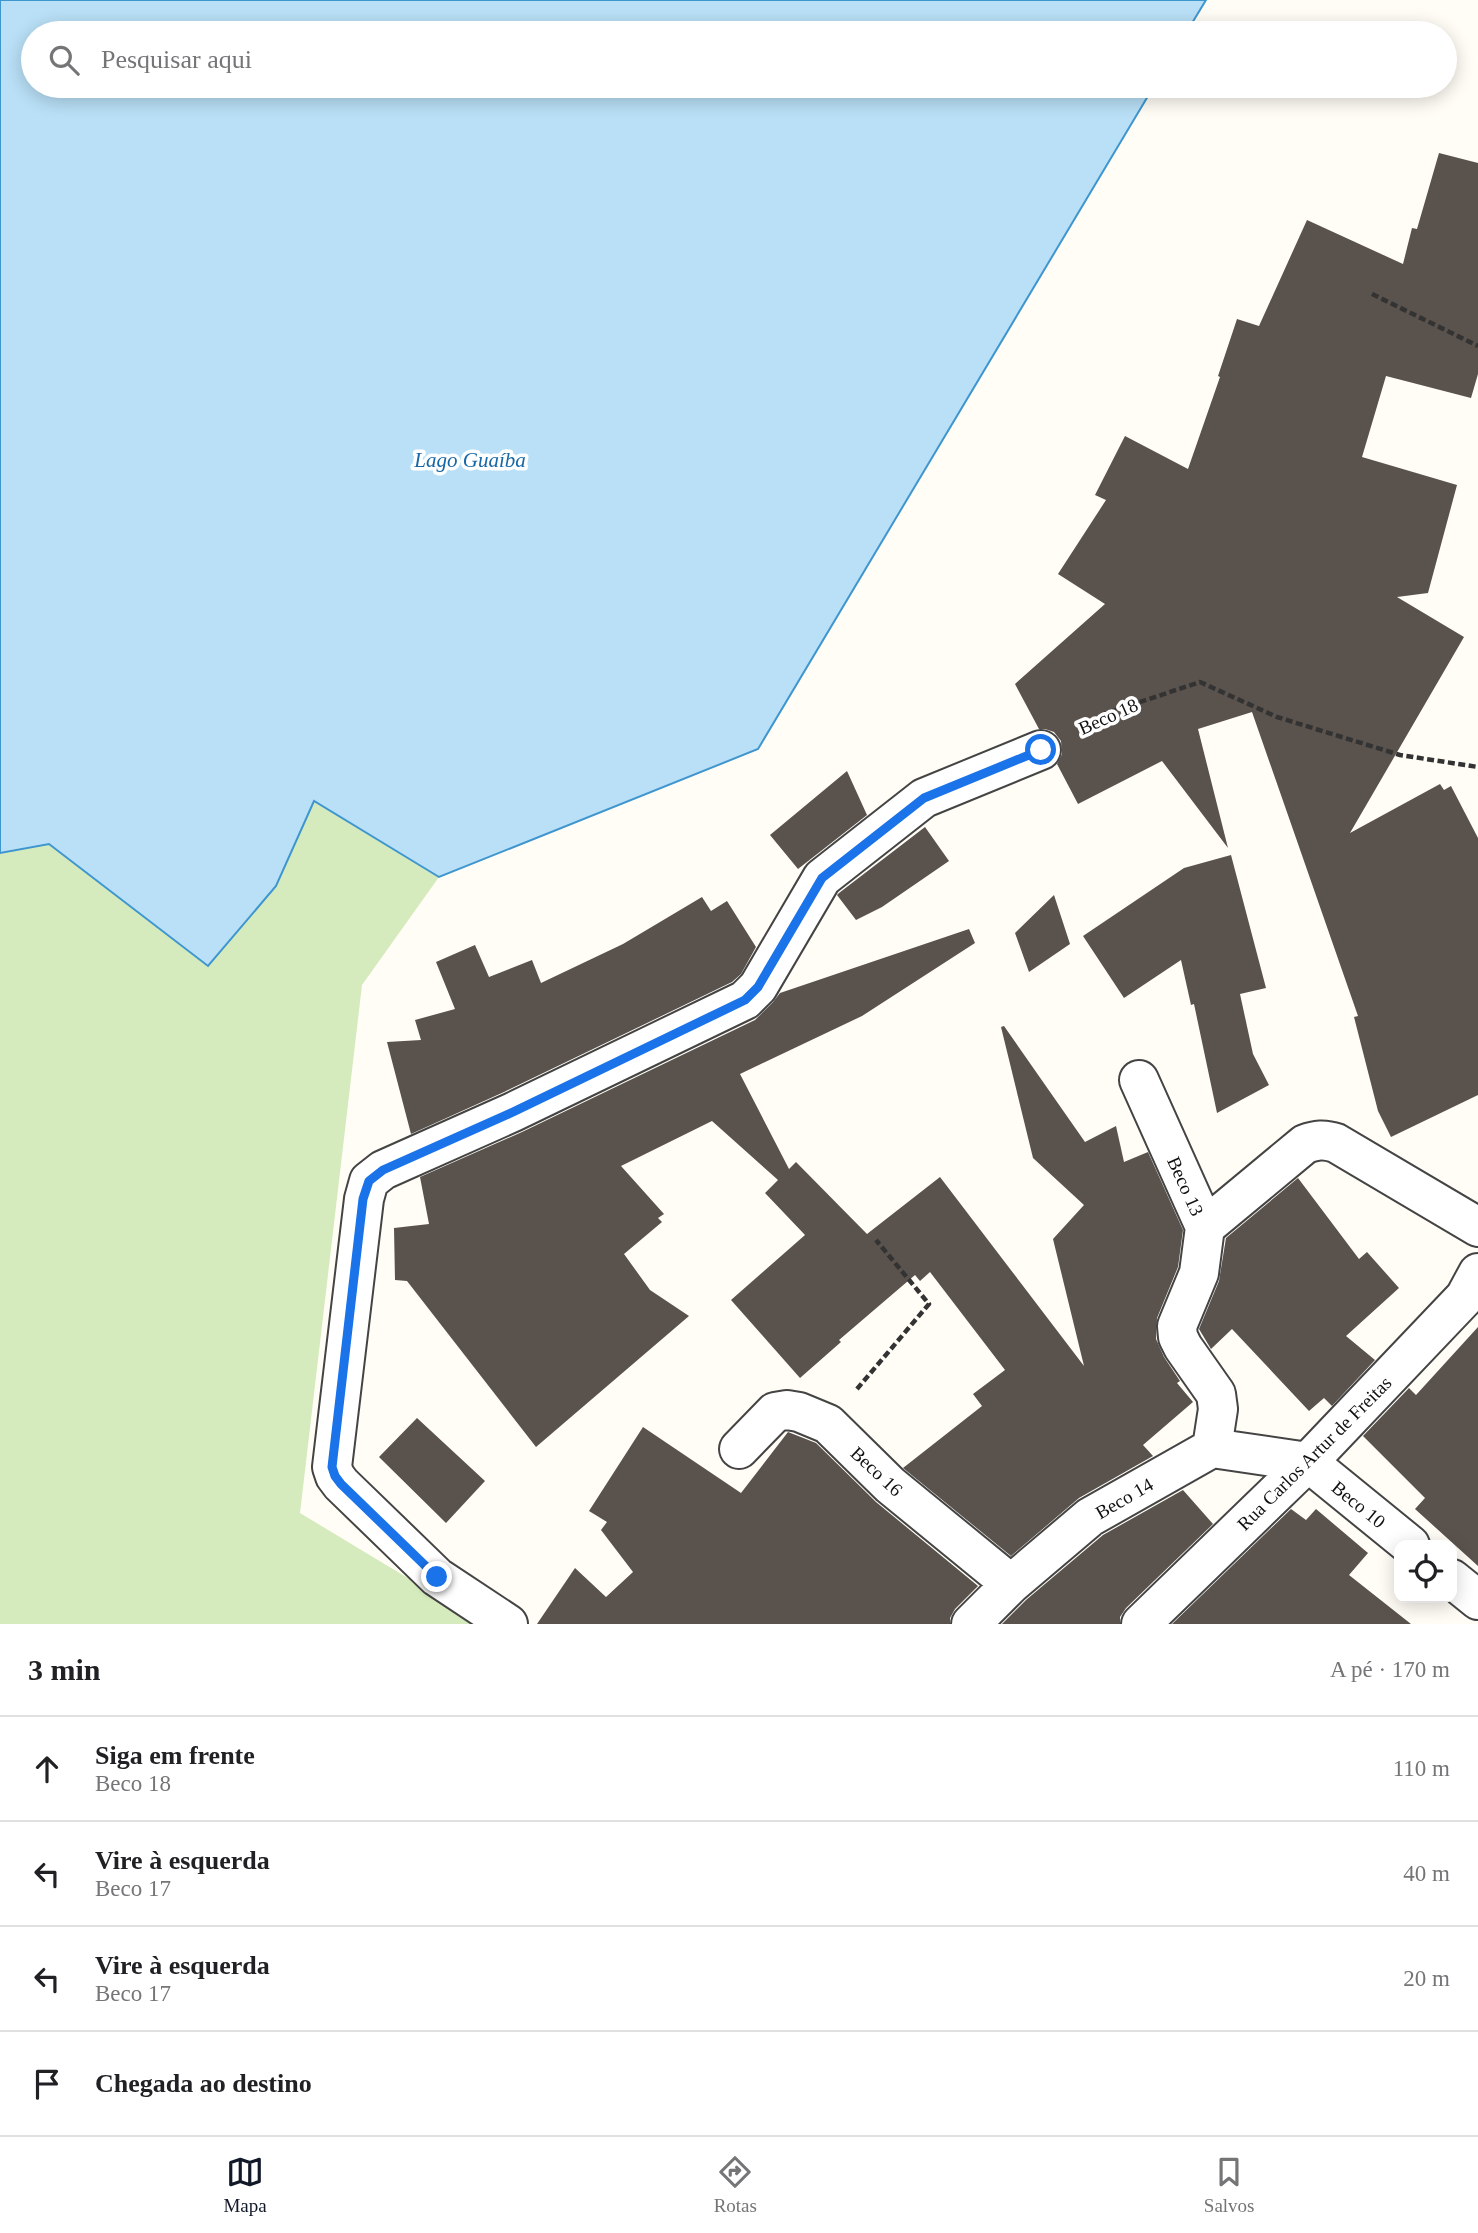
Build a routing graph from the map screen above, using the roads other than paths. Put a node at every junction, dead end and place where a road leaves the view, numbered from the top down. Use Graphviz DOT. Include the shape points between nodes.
graph roads {
  1 [pos="1041,750"];
  2 [pos="1139,1080"];
  3 [pos="1205,1227"];
  4 [pos="1478,1227"];
  5 [pos="1478,1273"];
  6 [pos="1212,1448"];
  7 [pos="738,1449"];
  8 [pos="1308,1462"];
  9 [pos="1404,1540"];
  10 [pos="1457,1583"];
  11 [pos="1011,1584"];
  12 [pos="1478,1600"];
  13 [pos="508,1624"];
  14 [pos="971,1624"];
  15 [pos="1141,1624"];
  1 -- 13 [label="street" via="924,798 822,878 758,987 745,1000 383,1170 369,1181 363,1199 332,1467 341,1484 437,1577"];
  2 -- 3 [label="street, Beco 13"];
  3 -- 4 [label="street" via="1305,1144 1326,1140"];
  3 -- 6 [label="street, Beco 13" via="1199,1273 1177,1326 1183,1347 1216,1394"];
  5 -- 8 [label="street, Rua Carlos Artur de Freitas" via="1465,1297"];
  6 -- 8 [label="street"];
  6 -- 11 [label="street, Beco 14" via="1090,1517"];
  7 -- 11 [label="street, Beco 16" via="775,1412 799,1412 828,1424 890,1485"];
  8 -- 9 [label="street, Beco 10"];
  8 -- 15 [label="street, Rua Carlos Artur de Freitas"];
  10 -- 12 [label="street"];
  11 -- 14 [label="street, Beco 14"];
}
